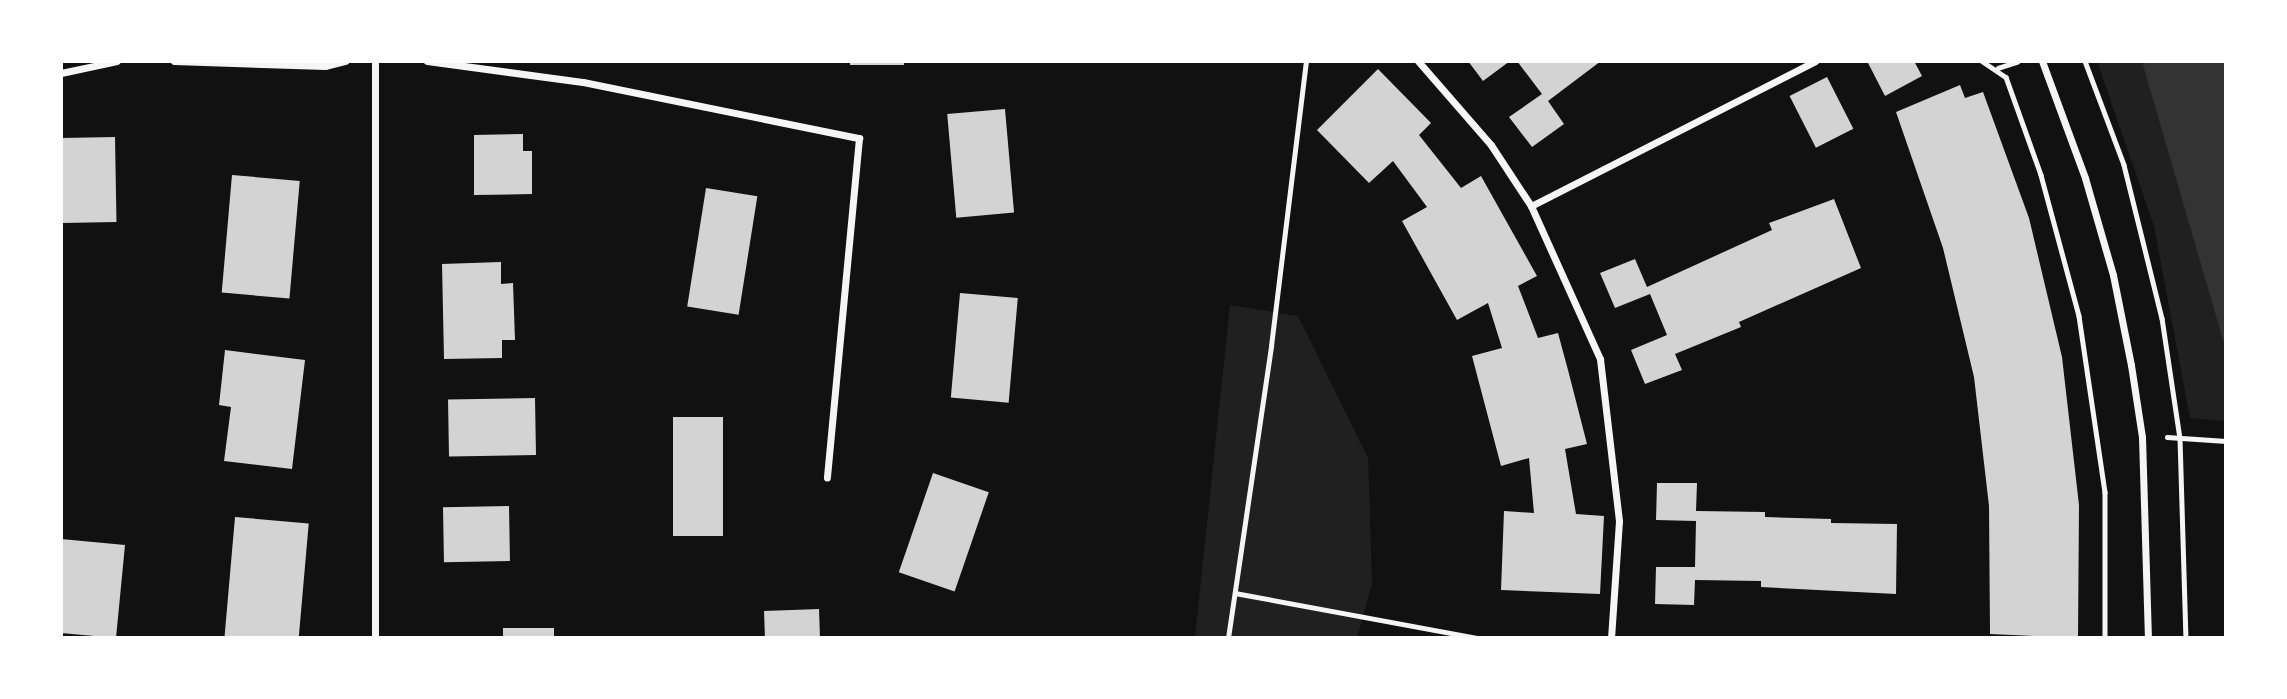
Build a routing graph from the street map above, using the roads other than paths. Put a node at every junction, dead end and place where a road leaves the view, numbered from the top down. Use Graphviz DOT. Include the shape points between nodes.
graph roads {
  1 [pos="117,61"];
  2 [pos="174,61"];
  3 [pos="345,61"];
  4 [pos="375,61"];
  5 [pos="427,61"];
  6 [pos="1418,61"];
  7 [pos="1815,61"];
  8 [pos="2042,61"];
  9 [pos="61,73"];
  10 [pos="1531,206"];
  11 [pos="827,477"];
  12 [pos="375,638"];
  13 [pos="1611,638"];
  14 [pos="2148,638"];
  1 -- 9 [label="street"];
  2 -- 3 [label="street" via="325,66"];
  4 -- 12 [label="street"];
  5 -- 11 [label="street" via="583,82 859,138"];
  6 -- 10 [label="street" via="1491,145"];
  7 -- 10 [label="street"];
  8 -- 14 [label="street" via="2085,178 2113,275 2142,437"];
  10 -- 13 [label="street" via="1601,359 1619,521"];
}
